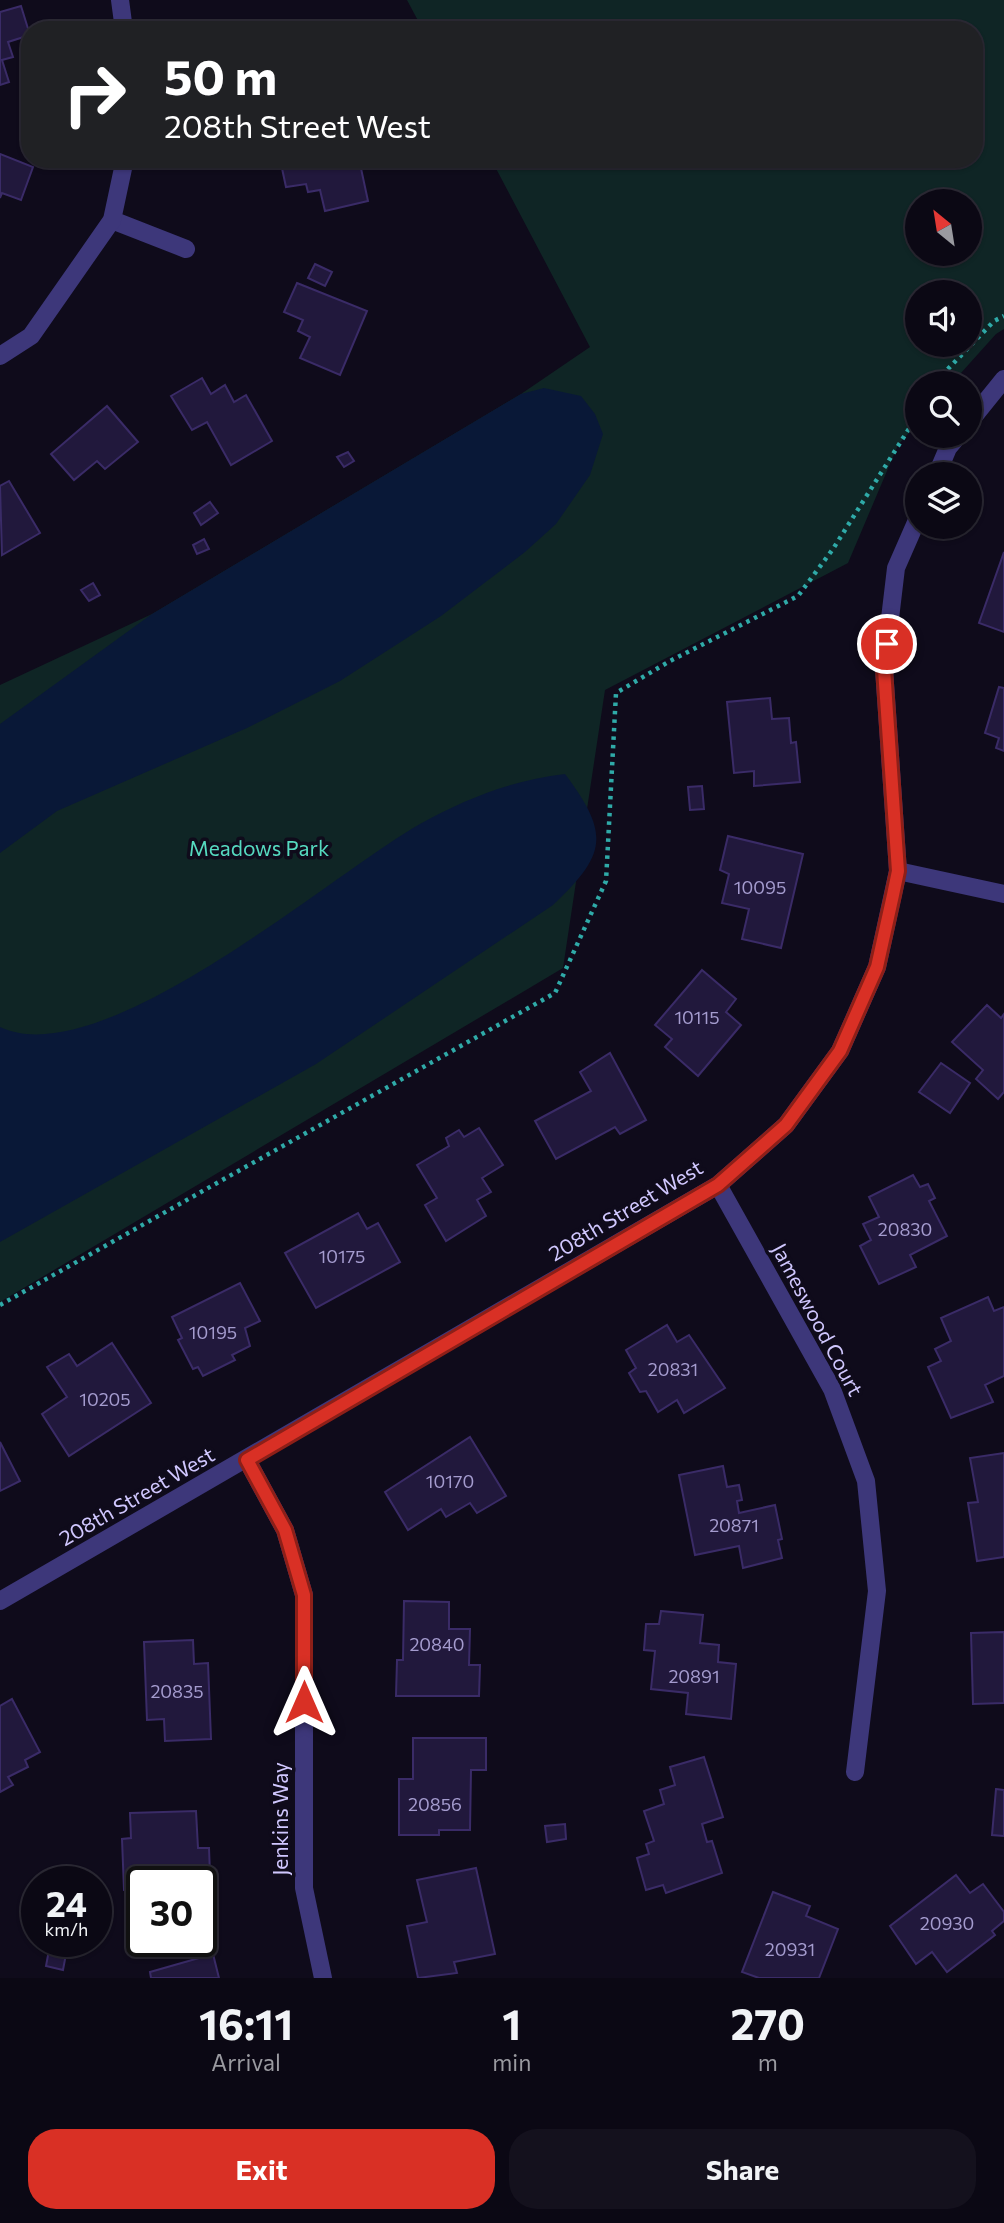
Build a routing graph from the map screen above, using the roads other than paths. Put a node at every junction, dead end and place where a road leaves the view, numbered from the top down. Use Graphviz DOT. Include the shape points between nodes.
graph roads {
  1 [pos="120,0"];
  2 [pos="123,21"];
  3 [pos="123,168"];
  4 [pos="112,220"];
  5 [pos="186,249"];
  6 [pos="0,356"];
  7 [pos="1004,379"];
  8 [pos="982,406"];
  9 [pos="909,539"];
  10 [pos="898,871"];
  11 [pos="1004,894"];
  12 [pos="718,1185"];
  13 [pos="247,1460"];
  14 [pos="0,1601"];
  15 [pos="855,1772"];
  16 [pos="323,1978"];
  1 -- 2 [label="street"];
  3 -- 4 [label="street"];
  4 -- 5 [label="street"];
  4 -- 6 [label="street" via="31,337"];
  7 -- 8 [label="street"];
  9 -- 10 [label="street, 208th Street West" via="896,568 884,669"];
  10 -- 11 [label="street"];
  10 -- 12 [label="street, 208th Street West" via="877,967 840,1051 786,1125"];
  12 -- 13 [label="street, 208th Street West"];
  12 -- 15 [label="street, Jameswood Court" via="832,1389 866,1480 877,1591"];
  13 -- 14 [label="street, 208th Street West"];
  13 -- 16 [label="street, Jenkins Way" via="285,1530 304,1595 304,1888"];
}
